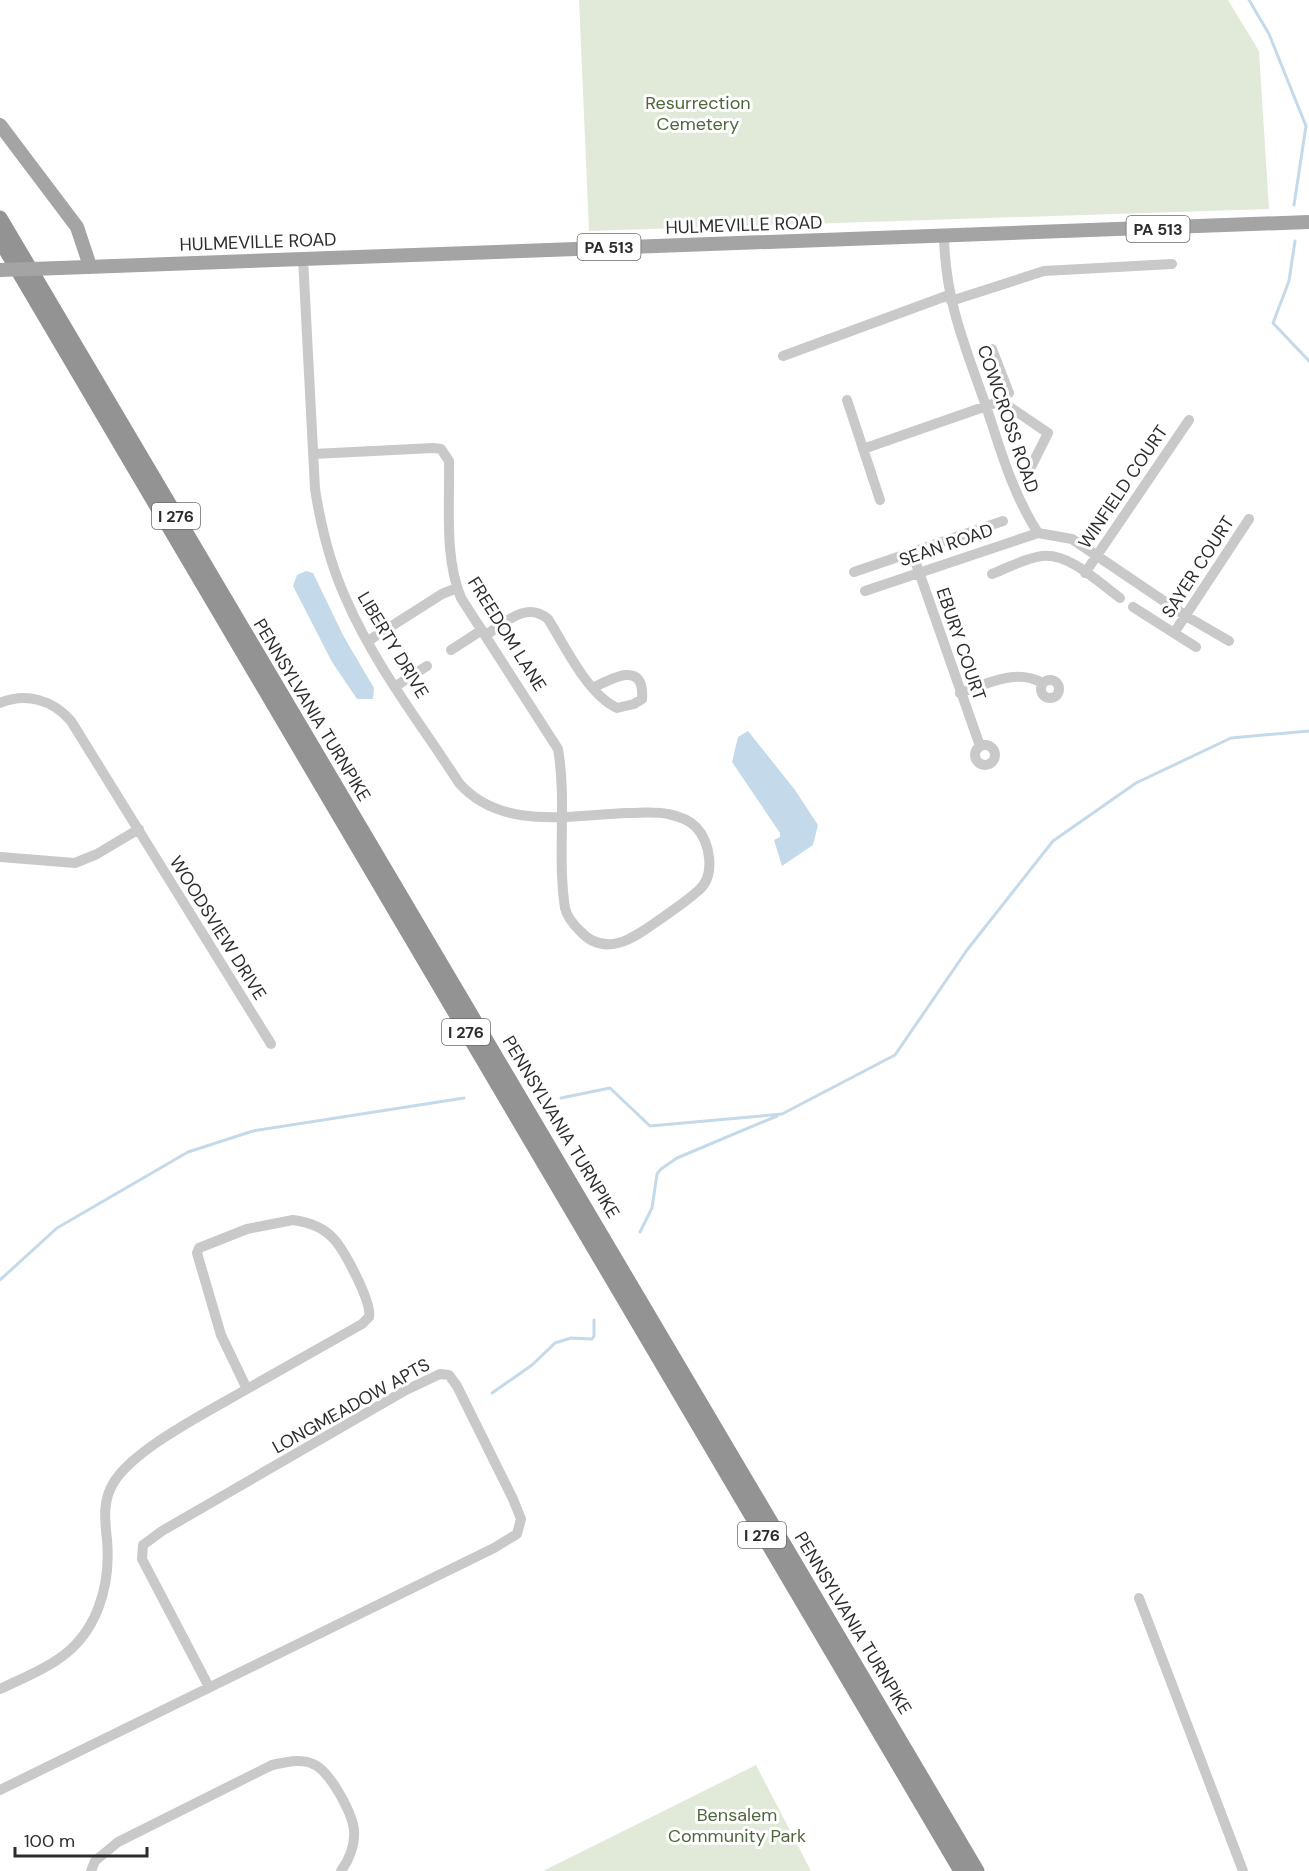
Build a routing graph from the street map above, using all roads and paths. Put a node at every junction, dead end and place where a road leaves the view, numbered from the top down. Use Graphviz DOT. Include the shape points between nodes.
graph roads {
  1 [pos="0,125"];
  2 [pos="0,218"];
  3 [pos="1309,222"];
  4 [pos="944,236"];
  5 [pos="0,240"];
  6 [pos="303,258"];
  7 [pos="1172,264"];
  8 [pos="90,266"];
  9 [pos="0,270"];
  10 [pos="950,298"];
  11 [pos="992,349"];
  12 [pos="783,356"];
  13 [pos="847,400"];
  14 [pos="1001,401"];
  15 [pos="986,407"];
  16 [pos="1189,420"];
  17 [pos="863,449"];
  18 [pos="313,454"];
  19 [pos="1030,469"];
  20 [pos="880,500"];
  21 [pos="1249,519"];
  22 [pos="1003,521"];
  23 [pos="1038,533"];
  24 [pos="912,552"];
  25 [pos="1096,554"];
  26 [pos="854,572"];
  27 [pos="919,572"];
  28 [pos="1085,573"];
  29 [pos="992,574"];
  30 [pos="457,588"];
  31 [pos="866,591"];
  32 [pos="1120,598"];
  33 [pos="1133,607"];
  34 [pos="1186,616"];
  35 [pos="484,632"];
  36 [pos="1174,633"];
  37 [pos="368,640"];
  38 [pos="1229,641"];
  39 [pos="1196,647"];
  40 [pos="451,650"];
  41 [pos="426,666"];
  42 [pos="1042,683"];
  43 [pos="396,686"];
  44 [pos="593,688"];
  45 [pos="960,693"];
  46 [pos="0,703"];
  47 [pos="980,747"];
  48 [pos="562,816"];
  49 [pos="139,829"];
  50 [pos="0,857"];
  51 [pos="271,1044"];
  52 [pos="248,1389"];
  53 [pos="1139,1598"];
  54 [pos="209,1687"];
  55 [pos="0,1689"];
  56 [pos="0,1790"];
  57 [pos="91,1871"];
  58 [pos="341,1871"];
  59 [pos="961,1871"];
  60 [pos="977,1871"];
  61 [pos="1244,1871"];
  1 -- 8 [label="main road" via="77,227"];
  2 -- 60 [label="highway, PENNSYLVANIA TURNPIKE / I 276"];
  3 -- 4 [label="main road, HULMEVILLE ROAD / PA 513"];
  4 -- 6 [label="main road, HULMEVILLE ROAD / PA 513"];
  4 -- 10 [label="street, COWCROSS ROAD"];
  5 -- 59 [label="highway, PENNSYLVANIA TURNPIKE / I 276"];
  6 -- 8 [label="main road, HULMEVILLE ROAD / PA 513"];
  6 -- 18 [label="street, LIBERTY DRIVE"];
  7 -- 10 [label="street" via="1044,270"];
  8 -- 9 [label="main road, HULMEVILLE ROAD / PA 513, bridge"];
  10 -- 12 [label="street"];
  10 -- 15 [label="street, COWCROSS ROAD"];
  11 -- 14 [label="street" via="1009,393"];
  13 -- 17 [label="street"];
  14 -- 15 [label="street"];
  14 -- 19 [label="street" via="1048,434"];
  15 -- 17 [label="street"];
  15 -- 23 [label="street, COWCROSS ROAD" via="1015,494"];
  16 -- 25 [label="street, WINFIELD COURT"];
  17 -- 20 [label="street"];
  18 -- 30 [label="street, FREEDOM LANE" via="441,449 449,461 451,560"];
  18 -- 37 [label="street, LIBERTY DRIVE" via="326,545 345,598"];
  21 -- 34 [label="street, SAYER COURT"];
  22 -- 24 [label="street"];
  23 -- 25 [label="street" via="1064,535"];
  23 -- 27 [label="street, SEAN ROAD"];
  24 -- 26 [label="street"];
  24 -- 27 [label="street, EBURY COURT"];
  25 -- 28 [label="street, WINFIELD COURT"];
  25 -- 34 [label="street"];
  27 -- 31 [label="street, SEAN ROAD"];
  27 -- 45 [label="street, EBURY COURT"];
  28 -- 29 [label="street" via="1054,556 1041,556"];
  28 -- 32 [label="street"];
  30 -- 35 [label="street, FREEDOM LANE"];
  30 -- 37 [label="street"];
  33 -- 36 [label="street"];
  34 -- 36 [label="street, SAYER COURT"];
  34 -- 38 [label="street"];
  35 -- 40 [label="street"];
  35 -- 44 [label="street" via="521,613 540,613 548,619"];
  35 -- 48 [label="street, FREEDOM LANE" via="558,749"];
  36 -- 39 [label="street"];
  37 -- 43 [label="street, LIBERTY DRIVE"];
  41 -- 43 [label="street"];
  42 -- 45 [label="street" via="1019,676"];
  43 -- 48 [label="street, LIBERTY DRIVE" via="470,795 506,814"];
  45 -- 47 [label="street, EBURY COURT"];
  46 -- 49 [label="street, WOODSVIEW DRIVE" via="29,697 59,708"];
  48 -- 48 [label="street, LIBERTY DRIVE" via="566,909 576,927 594,942 605,946 635,938 703,886 708,873 707,847 697,828 681,817 662,812"];
  49 -- 50 [label="street" via="75,863"];
  49 -- 51 [label="street, WOODSVIEW DRIVE"];
  52 -- 52 [label="street" via="369,1317 369,1305 340,1247 313,1225 283,1221 225,1236 199,1248 198,1258 221,1335"];
  52 -- 55 [label="street" via="160,1442 120,1473 108,1493 104,1513 106,1575 92,1623 66,1654"];
  53 -- 61 [label="street"];
  54 -- 54 [label="street, LONGMEADOW APTS" via="517,1534 521,1520 513,1498 449,1375 440,1374 406,1390 143,1545 142,1559"];
  54 -- 56 [label="street, LONGMEADOW APTS"];
  57 -- 58 [label="street" via="95,1861 118,1842 272,1765 293,1760 316,1765 332,1780 344,1804 354,1837 352,1851"];
}
